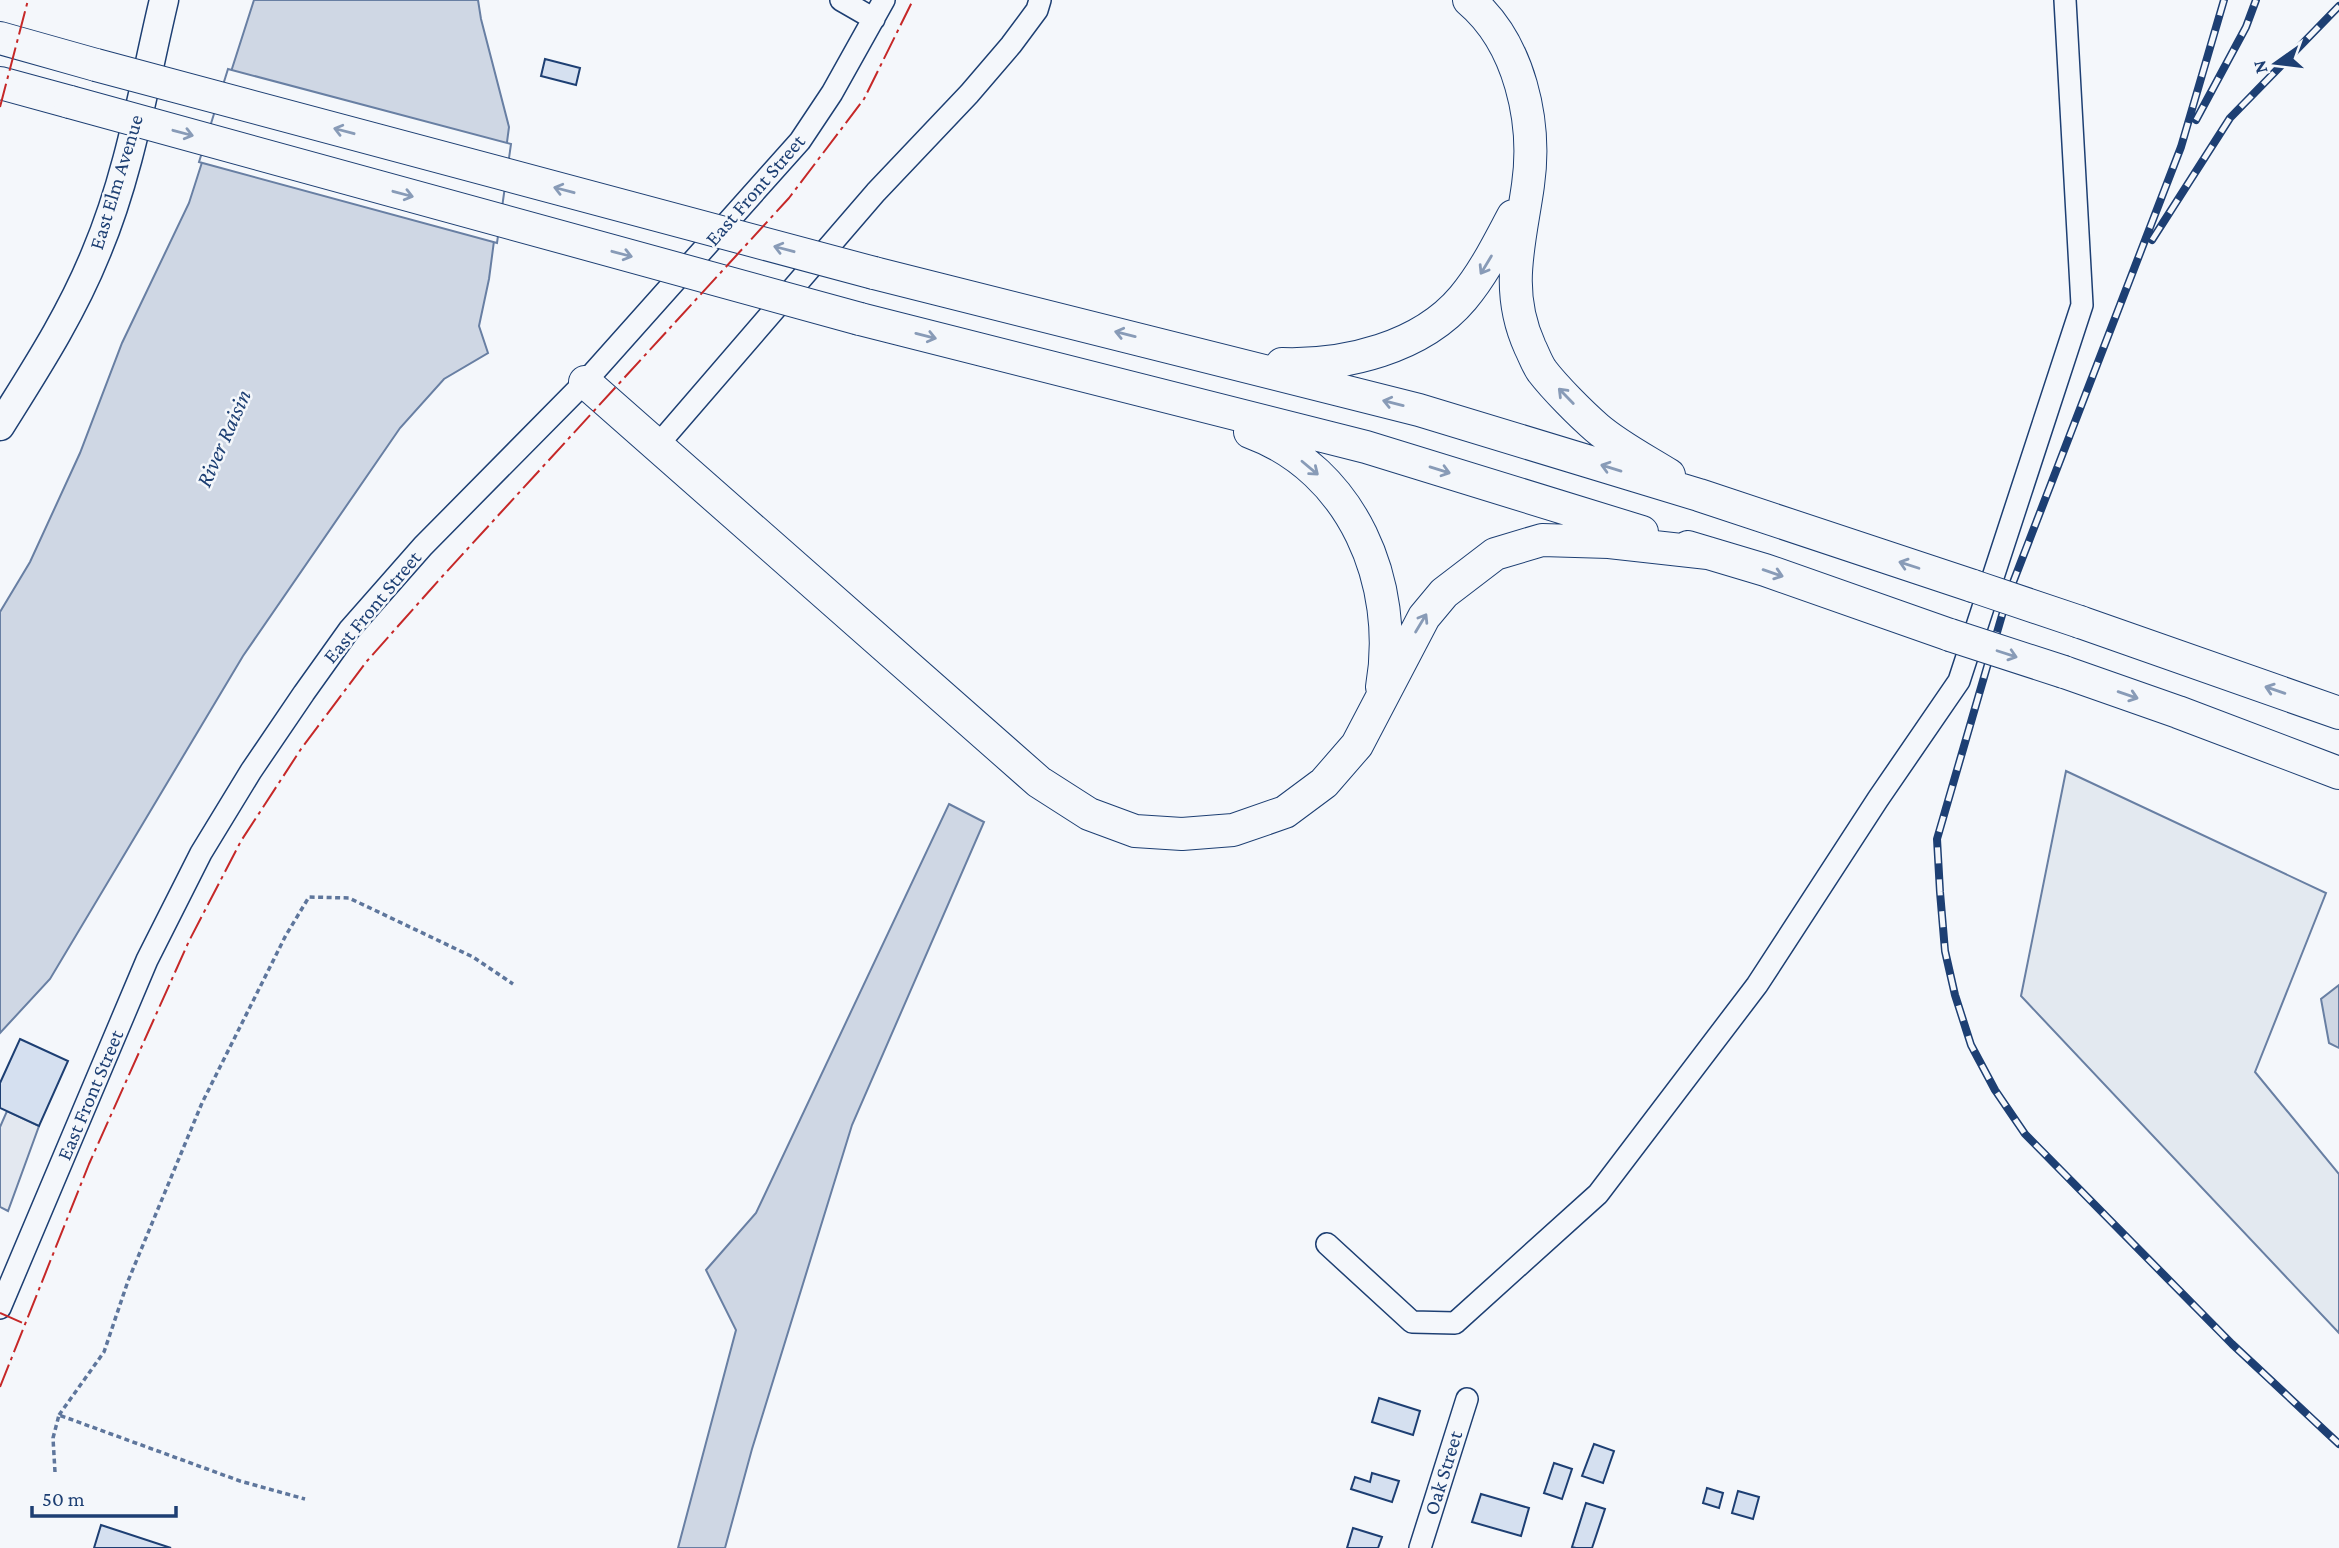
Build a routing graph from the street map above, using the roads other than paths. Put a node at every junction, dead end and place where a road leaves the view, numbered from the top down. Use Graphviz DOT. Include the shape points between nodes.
graph roads {
  1 [pos="164,0"];
  2 [pos="841,0"];
  3 [pos="1040,0"];
  4 [pos="1469,0"];
  5 [pos="2065,0"];
  6 [pos="879,9"];
  7 [pos="0,15"];
  8 [pos="0,38"];
  9 [pos="57,53"];
  10 [pos="0,83"];
  11 [pos="70,102"];
  12 [pos="0,108"];
  13 [pos="1528,183"];
  14 [pos="1175,347"];
  15 [pos="585,382"];
  16 [pos="1137,390"];
  17 [pos="0,426"];
  18 [pos="656,447"];
  19 [pos="1699,495"];
  20 [pos="1708,553"];
  21 [pos="1378,705"];
  22 [pos="2339,713"];
  23 [pos="2339,773"];
  24 [pos="1327,1244"];
  25 [pos="0,1308"];
  26 [pos="1467,1399"];
  27 [pos="1421,1548"];
  1 -- 17 [label="main road, East Elm Avenue" via="123,175 96,254 51,345"];
  2 -- 6 [label="street"];
  3 -- 18 [label="street" via="994,64"];
  4 -- 13 [label="highway" via="1505,45 1523,89"];
  5 -- 24 [label="street" via="2082,305 1959,681 1757,985 1598,1194 1455,1323 1412,1322"];
  6 -- 15 [label="street, East Front Street" via="800,141"];
  7 -- 9 [label="highway"];
  8 -- 9 [label="highway"];
  14 -- 9 [label="highway, one-way, bridge" via="874,272"];
  10 -- 11 [label="highway"];
  11 -- 12 [label="highway"];
  11 -- 16 [label="highway, one-way, bridge" via="860,319"];
  13 -- 14 [label="highway, one-way" via="1485,269 1462,300 1414,336 1357,357 1303,365"];
  19 -- 13 [label="highway, one-way" via="1598,429 1540,370 1518,311 1515,267"];
  19 -- 14 [label="highway, one-way" via="1419,410"];
  15 -- 18 [label="highway"];
  15 -- 25 [label="street, East Front Street" via="423,546 349,630 251,771 201,853 147,960"];
  16 -- 20 [label="highway, one-way" via="1366,447"];
  16 -- 21 [label="highway, one-way" via="1286,449 1343,501 1368,546 1384,611 1386,664"];
  18 -- 21 [label="highway" via="1040,782 1089,814 1135,831 1233,830 1285,812 1324,783 1357,745"];
  22 -- 19 [label="highway, one-way, bridge"];
  21 -- 20 [label="highway, one-way" via="1424,617 1444,593 1495,554 1542,540"];
  20 -- 23 [label="highway, one-way, bridge" via="2064,672"];
  26 -- 27 [label="street, Oak Street"];
}
